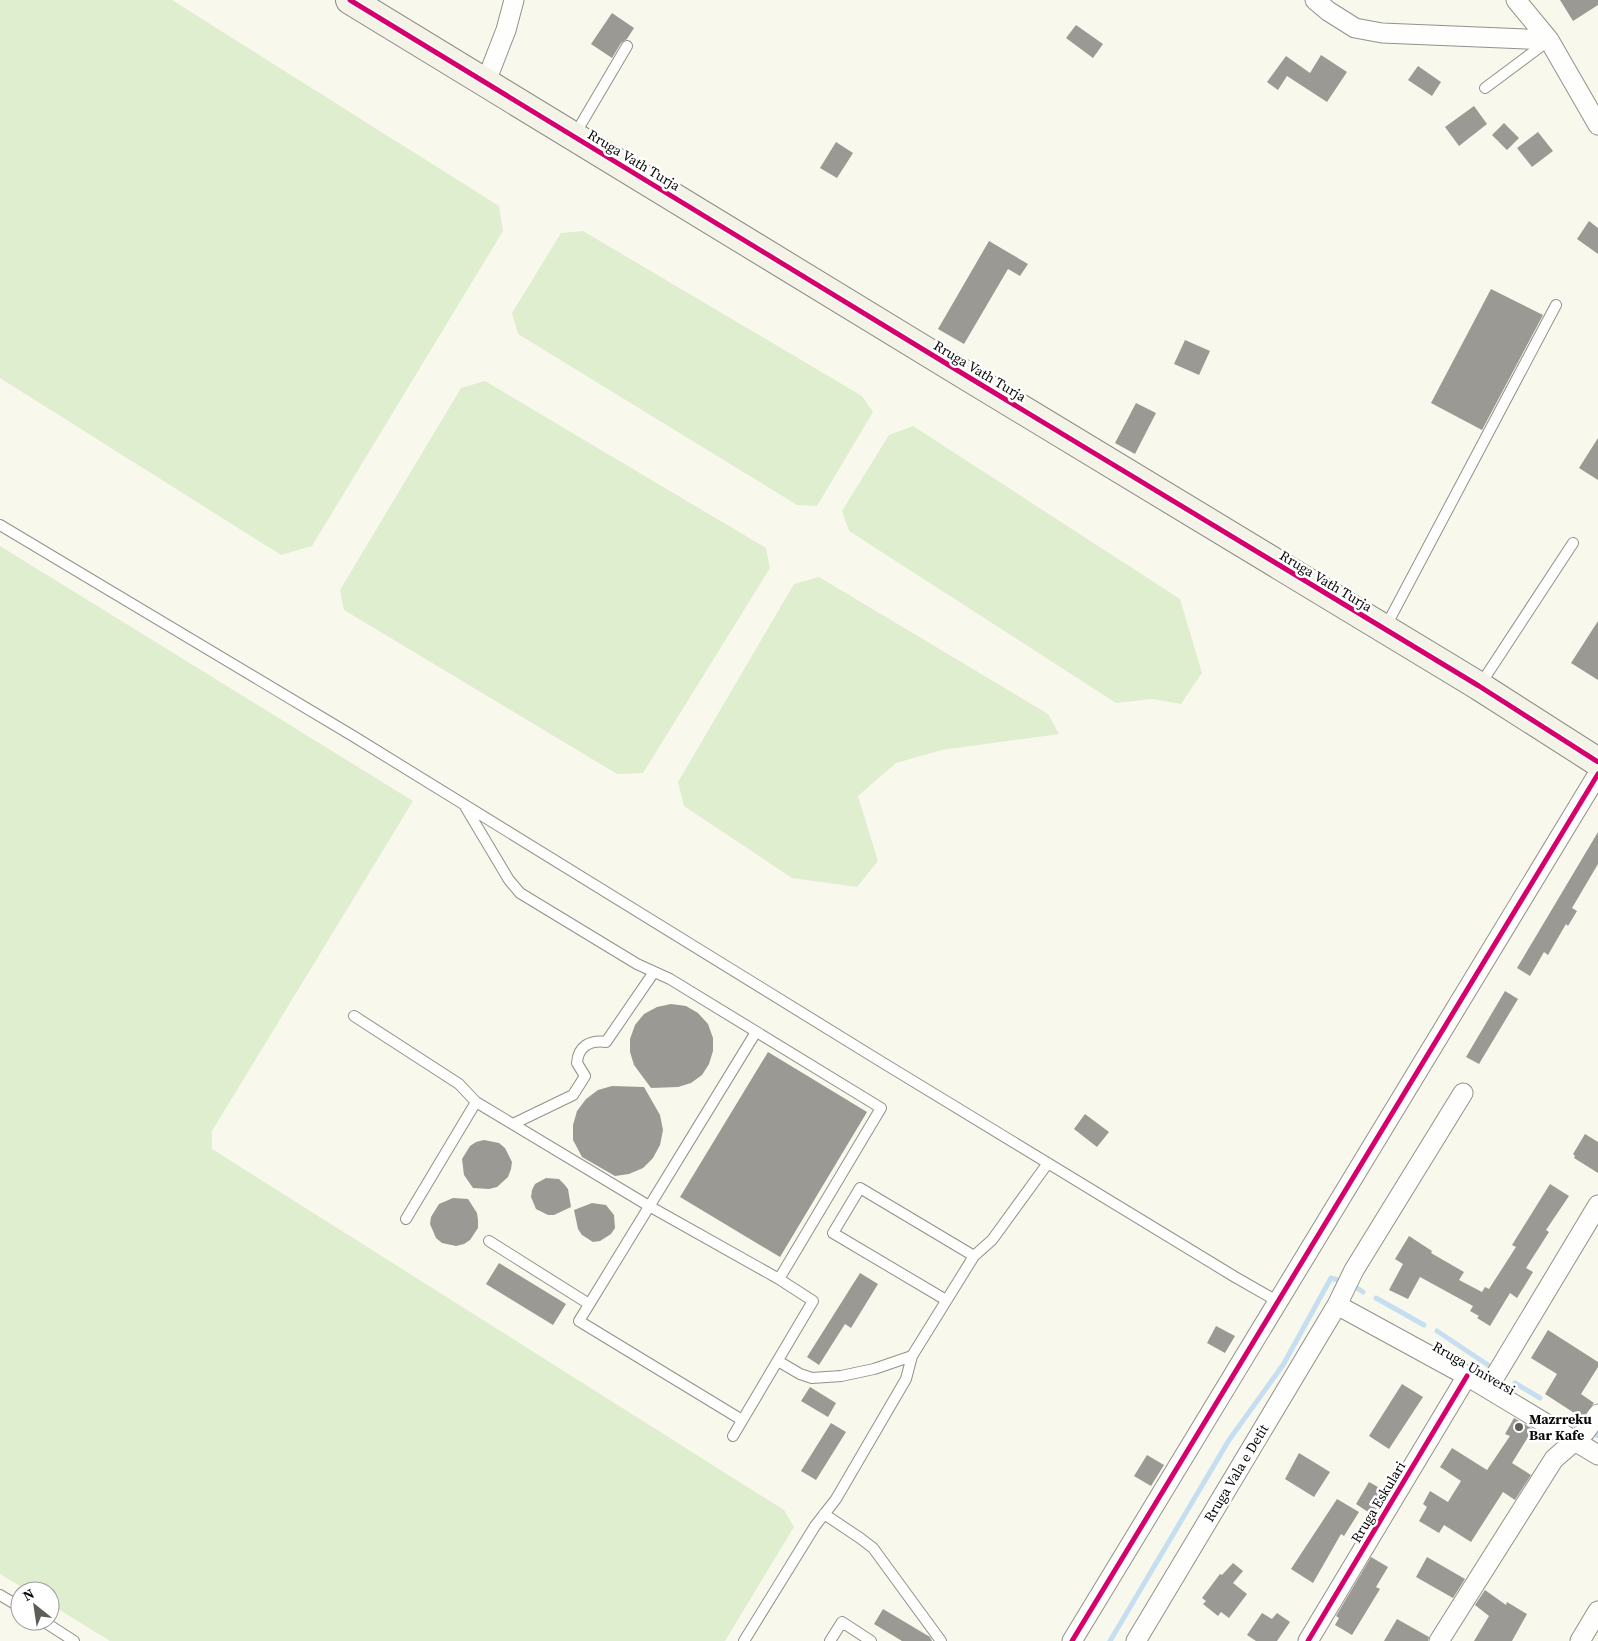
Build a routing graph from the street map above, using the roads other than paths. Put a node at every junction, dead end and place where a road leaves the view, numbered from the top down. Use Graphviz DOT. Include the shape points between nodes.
graph roads {
  1 [pos="350,0"];
  2 [pos="514,0"];
  3 [pos="1315,0"];
  4 [pos="1516,0"];
  5 [pos="1549,40"];
  6 [pos="627,46"];
  7 [pos="485,84"];
  8 [pos="1485,88"];
  9 [pos="1598,125"];
  10 [pos="574,136"];
  11 [pos="1556,304"];
  12 [pos="0,525"];
  13 [pos="1573,543"];
  14 [pos="1384,629"];
  15 [pos="1479,686"];
  16 [pos="1598,762"];
  17 [pos="1598,774"];
  18 [pos="464,805"];
  19 [pos="654,972"];
  20 [pos="354,1016"];
  21 [pos="756,1032"];
  22 [pos="1463,1093"];
  23 [pos="476,1102"];
  24 [pos="513,1124"];
  25 [pos="1048,1163"];
  26 [pos="1598,1205"];
  27 [pos="649,1206"];
  28 [pos="406,1219"];
  29 [pos="489,1241"];
  30 [pos="974,1256"];
  31 [pos="780,1279"];
  32 [pos="946,1300"];
  33 [pos="1277,1301"];
  34 [pos="589,1304"];
  35 [pos="1337,1305"];
  36 [pos="912,1356"];
  37 [pos="778,1361"];
  38 [pos="1467,1376"];
  39 [pos="1488,1388"];
  40 [pos="1598,1414"];
  41 [pos="742,1420"];
  42 [pos="733,1436"];
  43 [pos="1574,1441"];
  44 [pos="1598,1455"];
  45 [pos="824,1514"];
  46 [pos="1598,1611"];
  47 [pos="58,1631"];
  48 [pos="74,1641"];
  49 [pos="744,1641"];
  50 [pos="830,1641"];
  51 [pos="871,1641"];
  52 [pos="941,1641"];
  53 [pos="1072,1641"];
  54 [pos="1136,1641"];
  55 [pos="1308,1641"];
  56 [pos="1438,1641"];
  57 [pos="1580,1641"];
  1 -- 7 [label="street, Rruga Vath Turja"];
  2 -- 7 [label="street"];
  3 -- 5 [label="street" via="1355,28 1382,33"];
  4 -- 5 [label="street"];
  5 -- 8 [label="lane"];
  5 -- 9 [label="street"];
  6 -- 10 [label="lane"];
  7 -- 10 [label="street, Rruga Vath Turja"];
  10 -- 14 [label="street, Rruga Vath Turja"];
  11 -- 14 [label="lane"];
  12 -- 18 [label="lane"];
  13 -- 15 [label="lane"];
  14 -- 15 [label="street, Rruga Vath Turja"];
  15 -- 16 [label="street, Rruga Vath Turja"];
  17 -- 33 [label="street"];
  18 -- 19 [label="lane" via="508,880 520,893"];
  18 -- 25 [label="lane"];
  19 -- 21 [label="lane"];
  19 -- 24 [label="lane" via="606,1042 591,1042 580,1050 577,1063 585,1076 573,1095"];
  20 -- 23 [label="lane" via="459,1084"];
  21 -- 27 [label="lane"];
  21 -- 31 [label="lane" via="881,1108"];
  22 -- 35 [label="street" via="1354,1270"];
  23 -- 24 [label="lane"];
  23 -- 28 [label="lane"];
  24 -- 27 [label="lane"];
  25 -- 30 [label="lane" via="992,1240"];
  25 -- 33 [label="lane"];
  26 -- 39 [label="street"];
  27 -- 31 [label="lane"];
  27 -- 34 [label="lane"];
  29 -- 34 [label="lane"];
  30 -- 32 [label="lane"];
  30 -- 32 [label="lane" via="860,1188 833,1233"];
  31 -- 37 [label="lane" via="813,1301"];
  32 -- 36 [label="lane"];
  33 -- 53 [label="street"];
  34 -- 41 [label="lane" via="579,1321"];
  35 -- 38 [label="street, Rruga Universi"];
  35 -- 54 [label="street, Rruga Vala e Detit"];
  36 -- 37 [label="lane" via="874,1369 812,1378"];
  36 -- 45 [label="lane" via="906,1379"];
  37 -- 41 [label="lane"];
  38 -- 39 [label="street, Rruga Universi"];
  38 -- 55 [label="street, Rruga Eskulari"];
  39 -- 43 [label="street, Rruga Universi"];
  40 -- 43 [label="street"];
  41 -- 42 [label="lane"];
  43 -- 44 [label="street, Rruga Universi"];
  43 -- 56 [label="street" via="1554,1458"];
  45 -- 49 [label="lane"];
  45 -- 52 [label="lane" via="873,1548"];
  46 -- 57 [label="street"];
  47 -- 48 [label="lane"];
  50 -- 51 [label="lane" via="842,1622"];
}
